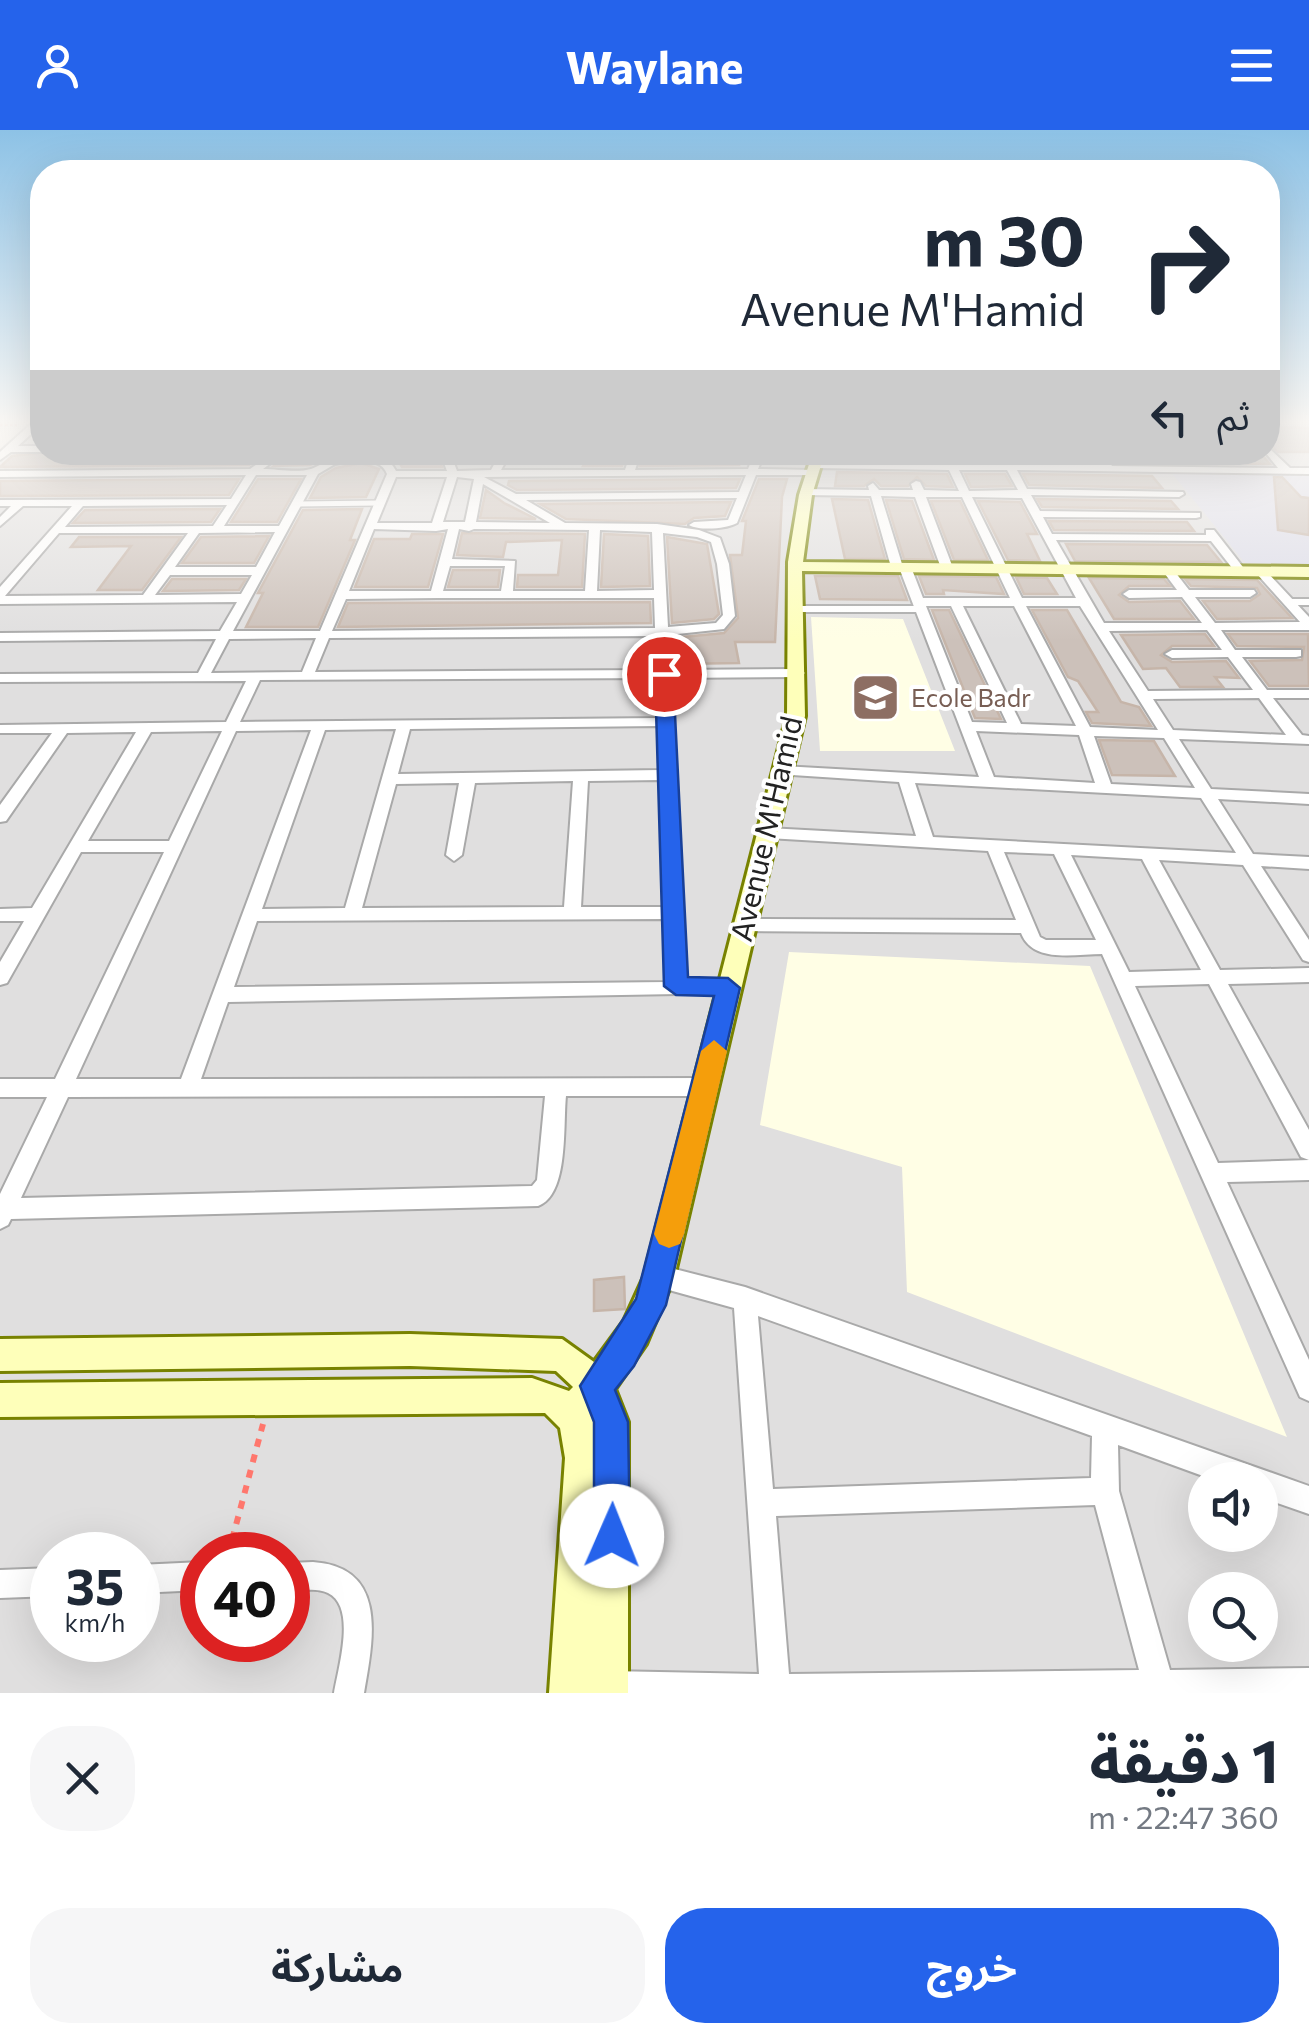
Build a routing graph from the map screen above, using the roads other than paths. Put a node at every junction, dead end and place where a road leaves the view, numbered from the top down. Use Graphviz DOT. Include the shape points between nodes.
graph roads {
  1 [pos="238,495"];
  2 [pos="302,495"];
  3 [pos="383,495"];
  4 [pos="446,495"];
  5 [pos="474,495"];
  6 [pos="514,495"];
  7 [pos="743,495"];
  8 [pos="808,495"];
  9 [pos="876,495"];
  10 [pos="921,495"];
  11 [pos="966,495"];
  12 [pos="1023,495"];
  13 [pos="1180,495"];
  14 [pos="518,497"];
  15 [pos="81,502"];
  16 [pos="117,502"];
  17 [pos="234,502"];
  18 [pos="0,503"];
  19 [pos="20,503"];
  20 [pos="379,503"];
  21 [pos="297,504"];
  22 [pos="1034,514"];
  23 [pos="1196,515"];
  24 [pos="0,524"];
  25 [pos="369,526"];
  26 [pos="657,526"];
  27 [pos="565,527"];
  28 [pos="595,527"];
  29 [pos="436,528"];
  30 [pos="454,528"];
  31 [pos="469,528"];
  32 [pos="196,529"];
  33 [pos="217,529"];
  34 [pos="284,529"];
  35 [pos="676,529"];
  36 [pos="57,530"];
  37 [pos="94,530"];
  38 [pos="1046,537"];
  39 [pos="1214,538"];
  40 [pos="445,562"];
  41 [pos="796,566"];
  42 [pos="901,567"];
  43 [pos="947,568"];
  44 [pos="1000,568"];
  45 [pos="1064,569"];
  46 [pos="261,570"];
  47 [pos="1168,570"];
  48 [pos="166,571"];
  49 [pos="1240,572"];
  50 [pos="1261,572"];
  51 [pos="1309,572"];
  52 [pos="1250,593"];
  53 [pos="507,594"];
  54 [pos="660,594"];
  55 [pos="1129,594"];
  56 [pos="1186,594"];
  57 [pos="340,595"];
  58 [pos="436,595"];
  59 [pos="590,595"];
  60 [pos="0,597"];
  61 [pos="147,598"];
  62 [pos="246,598"];
  63 [pos="956,602"];
  64 [pos="1084,602"];
  65 [pos="1289,602"];
  66 [pos="1309,602"];
  67 [pos="1018,603"];
  68 [pos="920,606"];
  69 [pos="794,608"];
  70 [pos="1309,625"];
  71 [pos="1212,626"];
  72 [pos="1100,628"];
  73 [pos="661,632"];
  74 [pos="324,633"];
  75 [pos="225,635"];
  76 [pos="0,636"];
  77 [pos="1296,653"];
  78 [pos="1172,654"];
  79 [pos="1232,654"];
  80 [pos="798,673"];
  81 [pos="664,674"];
  82 [pos="255,676"];
  83 [pos="307,676"];
  84 [pos="202,677"];
  85 [pos="0,678"];
  86 [pos="1309,694"];
  87 [pos="1144,695"];
  88 [pos="1264,695"];
  89 [pos="664,722"];
  90 [pos="320,726"];
  91 [pos="404,726"];
  92 [pos="966,726"];
  93 [pos="62,728"];
  94 [pos="232,728"];
  95 [pos="1016,728"];
  96 [pos="0,729"];
  97 [pos="145,729"];
  98 [pos="1085,730"];
  99 [pos="1167,735"];
  100 [pos="1303,740"];
  101 [pos="782,771"];
  102 [pos="666,775"];
  103 [pos="581,776"];
  104 [pos="468,777"];
  105 [pos="906,778"];
  106 [pos="390,779"];
  107 [pos="0,783"];
  108 [pos="23,783"];
  109 [pos="988,784"];
  110 [pos="1105,789"];
  111 [pos="1206,794"];
  112 [pos="1309,798"];
  113 [pos="0,817"];
  114 [pos="768,832"];
  115 [pos="926,841"];
  116 [pos="993,844"];
  117 [pos="177,846"];
  118 [pos="75,847"];
  119 [pos="1058,848"];
  120 [pos="1146,854"];
  121 [pos="454,856"];
  122 [pos="1248,859"];
  123 [pos="1309,863"];
  124 [pos="572,912"];
  125 [pos="672,912"];
  126 [pos="36,914"];
  127 [pos="352,914"];
  128 [pos="0,915"];
  129 [pos="252,915"];
  130 [pos="744,925"];
  131 [pos="1027,927"];
  132 [pos="1108,947"];
  133 [pos="1309,955"];
  134 [pos="1309,975"];
  135 [pos="1214,976"];
  136 [pos="0,978"];
  137 [pos="1122,979"];
  138 [pos="676,986"];
  139 [pos="728,988"];
  140 [pos="222,995"];
  141 [pos="188,1087"];
  142 [pos="705,1087"];
  143 [pos="0,1088"];
  144 [pos="60,1088"];
  145 [pos="556,1088"];
  146 [pos="1309,1150"];
  147 [pos="1309,1170"];
  148 [pos="1211,1173"];
  149 [pos="2,1213"];
  150 [pos="659,1277"];
  151 [pos="745,1299"];
  152 [pos="0,1355"];
  153 [pos="1309,1388"];
  154 [pos="584,1399"];
  155 [pos="0,1400"];
  156 [pos="1105,1428"];
  157 [pos="1201,1462"];
  158 [pos="1278,1489"];
  159 [pos="1105,1492"];
  160 [pos="1309,1500"];
  161 [pos="760,1504"];
  162 [pos="310,1578"];
  163 [pos="30,1583"];
  164 [pos="0,1584"];
  165 [pos="1309,1683"];
  166 [pos="608,1690"];
  167 [pos="775,1690"];
  168 [pos="1003,1690"];
  169 [pos="1160,1690"];
  170 [pos="869,1692"];
  171 [pos="349,1693"];
  172 [pos="570,1693"];
  1 -- 17 [label="street"];
  2 -- 21 [label="street"];
  3 -- 20 [label="street"];
  4 -- 29 [label="street"];
  5 -- 31 [label="street"];
  6 -- 14 [label="street"];
  7 -- 14 [label="street"];
  7 -- 35 [label="street" via="730,524"];
  8 -- 41 [label="street, Avenue M'Hamid"];
  9 -- 42 [label="street"];
  10 -- 43 [label="street"];
  11 -- 44 [label="street"];
  12 -- 22 [label="street"];
  13 -- 23 [label="street"];
  14 -- 27 [label="street"];
  15 -- 16 [label="street"];
  15 -- 19 [label="street"];
  15 -- 36 [label="street"];
  16 -- 17 [label="street"];
  16 -- 37 [label="street"];
  17 -- 33 [label="street"];
  18 -- 19 [label="street"];
  19 -- 24 [label="street"];
  20 -- 21 [label="lane"];
  20 -- 25 [label="street"];
  21 -- 34 [label="street"];
  22 -- 23 [label="street"];
  22 -- 38 [label="street"];
  23 -- 39 [label="street"];
  25 -- 29 [label="street"];
  25 -- 57 [label="street"];
  26 -- 28 [label="street"];
  26 -- 35 [label="street"];
  26 -- 54 [label="street"];
  27 -- 28 [label="street"];
  27 -- 31 [label="street"];
  28 -- 59 [label="street"];
  29 -- 30 [label="street"];
  30 -- 31 [label="street"];
  30 -- 40 [label="street"];
  32 -- 33 [label="street"];
  32 -- 37 [label="street"];
  32 -- 48 [label="street"];
  33 -- 34 [label="street"];
  34 -- 46 [label="street"];
  35 -- 73 [label="street" via="718,540 729,616 720,626"];
  36 -- 37 [label="street"];
  36 -- 60 [label="street"];
  38 -- 39 [label="street"];
  38 -- 45 [label="street"];
  39 -- 49 [label="street"];
  40 -- 53 [label="street" via="511,563"];
  40 -- 58 [label="street"];
  41 -- 42 [label="street"];
  41 -- 69 [label="street, Avenue M'Hamid"];
  42 -- 43 [label="street"];
  42 -- 68 [label="street"];
  43 -- 44 [label="street"];
  44 -- 45 [label="street"];
  44 -- 67 [label="street"];
  45 -- 47 [label="street"];
  45 -- 64 [label="street"];
  46 -- 48 [label="street"];
  46 -- 62 [label="street"];
  47 -- 49 [label="street"];
  47 -- 56 [label="street"];
  48 -- 61 [label="street"];
  49 -- 50 [label="street"];
  50 -- 51 [label="street"];
  50 -- 65 [label="street"];
  52 -- 56 [label="street"];
  53 -- 58 [label="street"];
  53 -- 59 [label="street"];
  54 -- 59 [label="street"];
  54 -- 73 [label="street"];
  55 -- 56 [label="street"];
  56 -- 71 [label="street"];
  57 -- 58 [label="street"];
  57 -- 74 [label="street"];
  60 -- 61 [label="street"];
  61 -- 62 [label="street"];
  62 -- 75 [label="street"];
  63 -- 67 [label="street"];
  63 -- 68 [label="street"];
  63 -- 95 [label="street"];
  64 -- 67 [label="street"];
  64 -- 72 [label="street"];
  65 -- 66 [label="lane"];
  65 -- 70 [label="street"];
  67 -- 98 [label="street"];
  68 -- 69 [label="lane"];
  68 -- 92 [label="street"];
  69 -- 80 [label="street, Avenue M'Hamid"];
  70 -- 71 [label="street"];
  71 -- 72 [label="street"];
  71 -- 79 [label="street"];
  72 -- 87 [label="street"];
  73 -- 74 [label="street"];
  73 -- 81 [label="street"];
  74 -- 75 [label="street"];
  74 -- 83 [label="street"];
  75 -- 76 [label="street"];
  75 -- 84 [label="street"];
  77 -- 79 [label="street"];
  78 -- 79 [label="street"];
  79 -- 88 [label="street"];
  80 -- 81 [label="street"];
  80 -- 101 [label="street, Avenue M'Hamid"];
  81 -- 83 [label="street"];
  81 -- 89 [label="street"];
  82 -- 83 [label="street"];
  82 -- 84 [label="street"];
  82 -- 94 [label="street"];
  84 -- 85 [label="street"];
  86 -- 88 [label="street"];
  87 -- 88 [label="street"];
  87 -- 99 [label="street"];
  88 -- 100 [label="street"];
  89 -- 91 [label="street"];
  89 -- 102 [label="street"];
  90 -- 91 [label="street"];
  90 -- 94 [label="street"];
  90 -- 129 [label="street"];
  91 -- 106 [label="street"];
  92 -- 95 [label="street"];
  92 -- 109 [label="street"];
  93 -- 96 [label="street"];
  93 -- 97 [label="street"];
  93 -- 108 [label="street"];
  94 -- 97 [label="street"];
  94 -- 117 [label="street"];
  95 -- 98 [label="street"];
  97 -- 118 [label="street"];
  98 -- 99 [label="street"];
  98 -- 110 [label="street"];
  99 -- 100 [label="street"];
  99 -- 111 [label="street"];
  101 -- 105 [label="street"];
  101 -- 114 [label="street, Avenue M'Hamid"];
  102 -- 103 [label="street"];
  102 -- 125 [label="street"];
  103 -- 104 [label="street"];
  103 -- 124 [label="street"];
  104 -- 106 [label="street"];
  104 -- 121 [label="street"];
  105 -- 109 [label="street"];
  105 -- 115 [label="street"];
  106 -- 127 [label="street"];
  107 -- 108 [label="street"];
  108 -- 113 [label="street"];
  109 -- 110 [label="street"];
  110 -- 111 [label="street"];
  111 -- 112 [label="street"];
  111 -- 122 [label="street"];
  114 -- 115 [label="street"];
  114 -- 130 [label="street, Avenue M'Hamid"];
  115 -- 116 [label="street"];
  116 -- 119 [label="street"];
  116 -- 131 [label="street"];
  117 -- 118 [label="street"];
  117 -- 144 [label="street"];
  118 -- 126 [label="street"];
  119 -- 120 [label="street"];
  119 -- 132 [label="street"];
  120 -- 122 [label="street"];
  120 -- 135 [label="street"];
  122 -- 123 [label="street"];
  122 -- 133 [label="street"];
  124 -- 125 [label="street"];
  124 -- 127 [label="street"];
  125 -- 138 [label="street"];
  126 -- 128 [label="street"];
  126 -- 136 [label="street"];
  127 -- 129 [label="street"];
  129 -- 140 [label="street"];
  130 -- 131 [label="street"];
  130 -- 139 [label="street, Avenue M'Hamid"];
  131 -- 132 [label="street" via="1043,946"];
  132 -- 137 [label="street"];
  134 -- 135 [label="street"];
  135 -- 137 [label="street"];
  135 -- 146 [label="street"];
  137 -- 148 [label="street"];
  138 -- 139 [label="street"];
  138 -- 140 [label="street"];
  139 -- 142 [label="street, Avenue M'Hamid"];
  140 -- 141 [label="street"];
  141 -- 144 [label="street"];
  141 -- 145 [label="street"];
  142 -- 145 [label="street"];
  142 -- 150 [label="street, Avenue M'Hamid"];
  143 -- 144 [label="street"];
  144 -- 149 [label="street"];
  145 -- 149 [label="street" via="548,1183 538,1196"];
  147 -- 148 [label="street"];
  148 -- 153 [label="street"];
  150 -- 151 [label="street"];
  150 -- 154 [label="street, Avenue M'Hamid" via="640,1326"];
  151 -- 156 [label="street"];
  151 -- 161 [label="street"];
  152 -- 154 [label="street" via="548,1352 574,1362"];
  154 -- 155 [label="street" via="532,1394"];
  154 -- 166 [label="street" via="611,1422"];
  154 -- 172 [label="street"];
  156 -- 157 [label="street"];
  156 -- 159 [label="street"];
  158 -- 160 [label="street"];
  159 -- 161 [label="street"];
  159 -- 169 [label="street"];
  161 -- 167 [label="street"];
  162 -- 171 [label="street" via="328,1578 351,1596 359,1624"];
  163 -- 164 [label="street"];
  165 -- 169 [label="street"];
  166 -- 167 [label="street"];
  167 -- 170 [label="street"];
  168 -- 169 [label="street"];
  168 -- 170 [label="street"];
}
